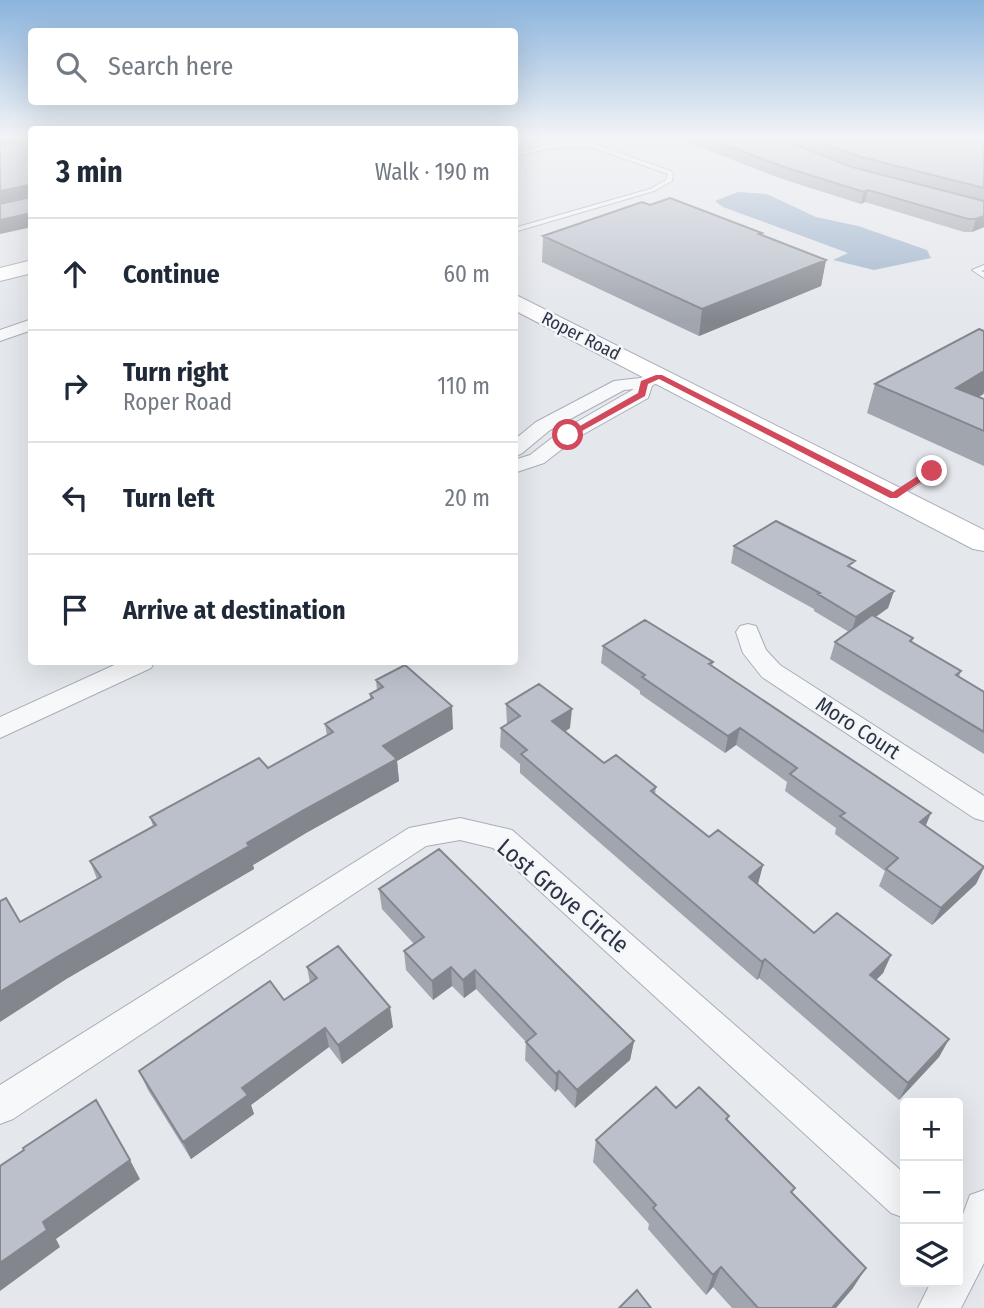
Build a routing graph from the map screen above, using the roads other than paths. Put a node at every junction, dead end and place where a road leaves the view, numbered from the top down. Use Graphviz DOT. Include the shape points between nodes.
graph roads {
  1 [pos="624,198"];
  2 [pos="518,229"];
  3 [pos="28,267"];
  4 [pos="984,267"];
  5 [pos="0,275"];
  6 [pos="984,276"];
  7 [pos="518,304"];
  8 [pos="28,326"];
  9 [pos="0,336"];
  10 [pos="652,380"];
  11 [pos="543,426"];
  12 [pos="568,435"];
  13 [pos="518,457"];
  14 [pos="518,461"];
  15 [pos="932,471"];
  16 [pos="893,496"];
  17 [pos="984,542"];
  18 [pos="748,632"];
  19 [pos="136,665"];
  20 [pos="0,728"];
  21 [pos="984,810"];
  22 [pos="0,1106"];
  23 [pos="900,1195"];
  24 [pos="984,1209"];
  25 [pos="967,1262"];
  26 [pos="939,1308"];
  1 -- 2 [label="lane"];
  3 -- 5 [label="street"];
  4 -- 6 [label="lane" via="976,270"];
  7 -- 10 [label="street, Roper Road"];
  8 -- 9 [label="street"];
  10 -- 11 [label="street" via="621,384"];
  10 -- 12 [label="street" via="642,394"];
  10 -- 16 [label="street, Roper Road"];
  11 -- 12 [label="street"];
  11 -- 13 [label="street"];
  12 -- 14 [label="street" via="537,459"];
  15 -- 16 [label="lane"];
  16 -- 17 [label="street, Roper Road"];
  18 -- 21 [label="street, Moro Court" via="755,653 771,671"];
  19 -- 20 [label="street"];
  22 -- 23 [label="street, Lost Grove Circle" via="419,836 460,829 502,838"];
  24 -- 25 [label="street"];
  25 -- 26 [label="street"];
}
